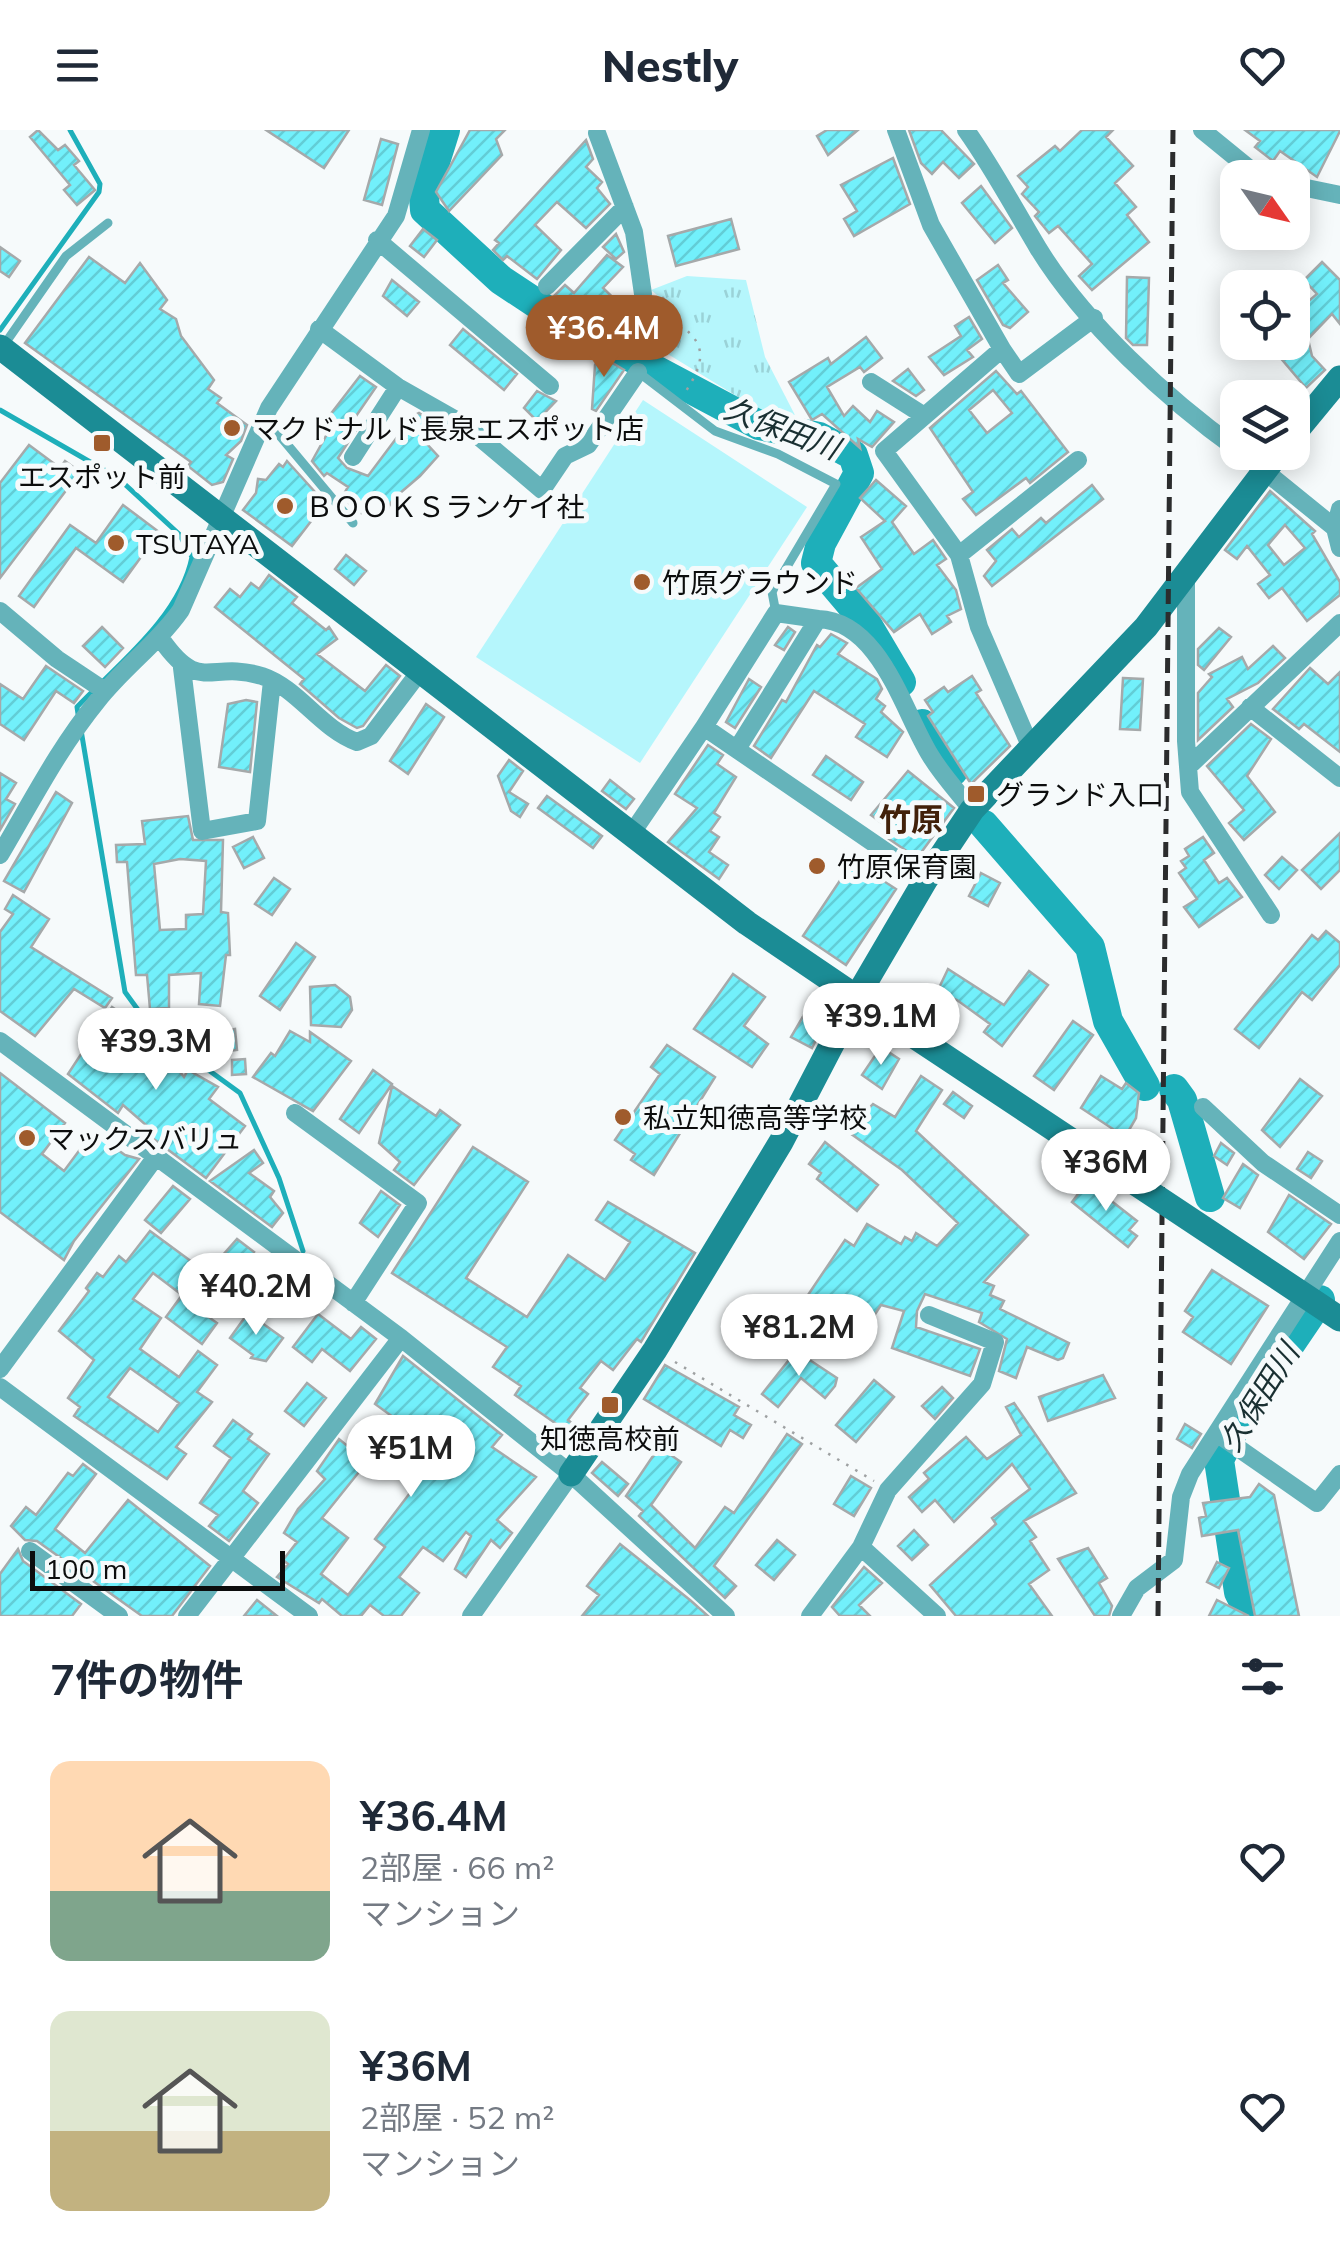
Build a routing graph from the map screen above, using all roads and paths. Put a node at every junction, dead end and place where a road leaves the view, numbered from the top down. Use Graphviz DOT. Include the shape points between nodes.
graph roads {
  1 [pos="422,130"];
  2 [pos="896,130"];
  3 [pos="966,130"];
  4 [pos="1202,130"];
  5 [pos="597,131"];
  6 [pos="1239,160"];
  7 [pos="1310,188"];
  8 [pos="1340,195"];
  9 [pos="624,207"];
  10 [pos="108,223"];
  11 [pos="378,240"];
  12 [pos="547,286"];
  13 [pos="643,294"];
  14 [pos="1094,318"];
  15 [pos="318,329"];
  16 [pos="1,348"];
  17 [pos="1002,349"];
  18 [pos="638,372"];
  19 [pos="1340,378"];
  20 [pos="871,382"];
  21 [pos="550,386"];
  22 [pos="398,388"];
  23 [pos="679,404"];
  24 [pos="1310,414"];
  25 [pos="923,415"];
  26 [pos="264,417"];
  27 [pos="1220,436"];
  28 [pos="353,457"];
  29 [pos="1078,460"];
  30 [pos="1265,470"];
  31 [pos="1280,470"];
  32 [pos="1340,509"];
  33 [pos="224,517"];
  34 [pos="354,524"];
  35 [pos="1335,528"];
  36 [pos="1340,548"];
  37 [pos="960,556"];
  38 [pos="1186,576"];
  39 [pos="0,611"];
  40 [pos="776,613"];
  41 [pos="818,619"];
  42 [pos="1340,623"];
  43 [pos="161,639"];
  44 [pos="182,668"];
  45 [pos="421,670"];
  46 [pos="272,681"];
  47 [pos="105,690"];
  48 [pos="1250,706"];
  49 [pos="704,727"];
  50 [pos="1031,748"];
  51 [pos="737,750"];
  52 [pos="1188,767"];
  53 [pos="1340,778"];
  54 [pos="972,810"];
  55 [pos="632,834"];
  56 [pos="3,844"];
  57 [pos="926,880"];
  58 [pos="1271,915"];
  59 [pos="855,1000"];
  60 [pos="0,1041"];
  61 [pos="1203,1107"];
  62 [pos="295,1113"];
  63 [pos="155,1158"];
  64 [pos="1340,1215"];
  65 [pos="1340,1240"];
  66 [pos="353,1303"];
  67 [pos="929,1315"];
  68 [pos="1340,1319"];
  69 [pos="401,1338"];
  70 [pos="656,1350"];
  71 [pos="0,1369"];
  72 [pos="0,1388"];
  73 [pos="1218,1434"];
  74 [pos="571,1474"];
  75 [pos="1340,1474"];
  76 [pos="888,1490"];
  77 [pos="862,1547"];
  78 [pos="30,1551"];
  79 [pos="231,1558"];
  80 [pos="811,1615"];
  81 [pos="119,1616"];
  82 [pos="187,1616"];
  83 [pos="309,1616"];
  84 [pos="471,1616"];
  85 [pos="726,1616"];
  86 [pos="936,1616"];
  87 [pos="1121,1616"];
  1 -- 11 [label="street" via="396,216"];
  2 -- 17 [label="street" via="931,225"];
  3 -- 14 [label="street" via="1040,250"];
  4 -- 6 [label="street"];
  5 -- 9 [label="street"];
  7 -- 8 [label="street"];
  9 -- 12 [label="street"];
  9 -- 13 [label="street"];
  10 -- 16 [label="lane" via="66,256"];
  11 -- 15 [label="street"];
  11 -- 21 [label="street"];
  13 -- 23 [label="path" via="703,350 701,367"];
  14 -- 17 [label="street" via="1019,374"];
  14 -- 27 [label="street" via="1162,392"];
  15 -- 22 [label="street"];
  15 -- 26 [label="street"];
  16 -- 33 [label="street"];
  17 -- 25 [label="street"];
  18 -- 22 [label="street" via="588,444 565,456 542,490 465,425"];
  18 -- 23 [label="lane"];
  19 -- 24 [label="street"];
  20 -- 25 [label="street"];
  22 -- 28 [label="street"];
  23 -- 40 [label="lane" via="716,431 836,484 772,592"];
  25 -- 37 [label="street" via="884,451"];
  26 -- 33 [label="street"];
  26 -- 34 [label="lane"];
  29 -- 37 [label="street"];
  30 -- 38 [label="street"];
  31 -- 35 [label="street"];
  32 -- 35 [label="street"];
  33 -- 43 [label="street"];
  33 -- 45 [label="street"];
  35 -- 36 [label="street"];
  37 -- 50 [label="street" via="980,626"];
  38 -- 50 [label="street" via="1146,628"];
  38 -- 52 [label="street"];
  39 -- 47 [label="street"];
  40 -- 41 [label="street"];
  40 -- 49 [label="street"];
  41 -- 51 [label="street"];
  41 -- 54 [label="street" via="832,620 870,645 932,758"];
  42 -- 48 [label="street"];
  43 -- 44 [label="street"];
  43 -- 47 [label="street"];
  44 -- 46 [label="street"];
  44 -- 46 [label="street" via="202,830 257,821"];
  45 -- 46 [label="street" via="371,736 357,742"];
  45 -- 55 [label="street"];
  47 -- 56 [label="street" via="43,773"];
  48 -- 52 [label="street"];
  48 -- 53 [label="street"];
  49 -- 51 [label="street"];
  49 -- 55 [label="street"];
  50 -- 54 [label="street"];
  51 -- 57 [label="street"];
  52 -- 58 [label="street" via="1190,792"];
  54 -- 57 [label="street"];
  55 -- 59 [label="street"];
  57 -- 59 [label="street"];
  59 -- 68 [label="street, bridge"];
  59 -- 70 [label="street" via="781,1142"];
  60 -- 63 [label="street"];
  61 -- 64 [label="street" via="1263,1163"];
  62 -- 66 [label="street" via="418,1203"];
  63 -- 66 [label="street"];
  63 -- 71 [label="street"];
  65 -- 73 [label="street"];
  66 -- 69 [label="street"];
  67 -- 76 [label="street" via="995,1342 982,1384"];
  69 -- 74 [label="street"];
  69 -- 79 [label="street"];
  70 -- 74 [label="street"];
  70 -- 76 [label="path"];
  72 -- 79 [label="street"];
  73 -- 75 [label="street" via="1318,1503"];
  73 -- 87 [label="street" via="1181,1496 1174,1560 1137,1588"];
  74 -- 84 [label="street"];
  74 -- 85 [label="street"];
  76 -- 77 [label="street"];
  77 -- 80 [label="street"];
  77 -- 86 [label="street"];
  78 -- 81 [label="street"];
  79 -- 82 [label="street"];
  79 -- 83 [label="street"];
}
